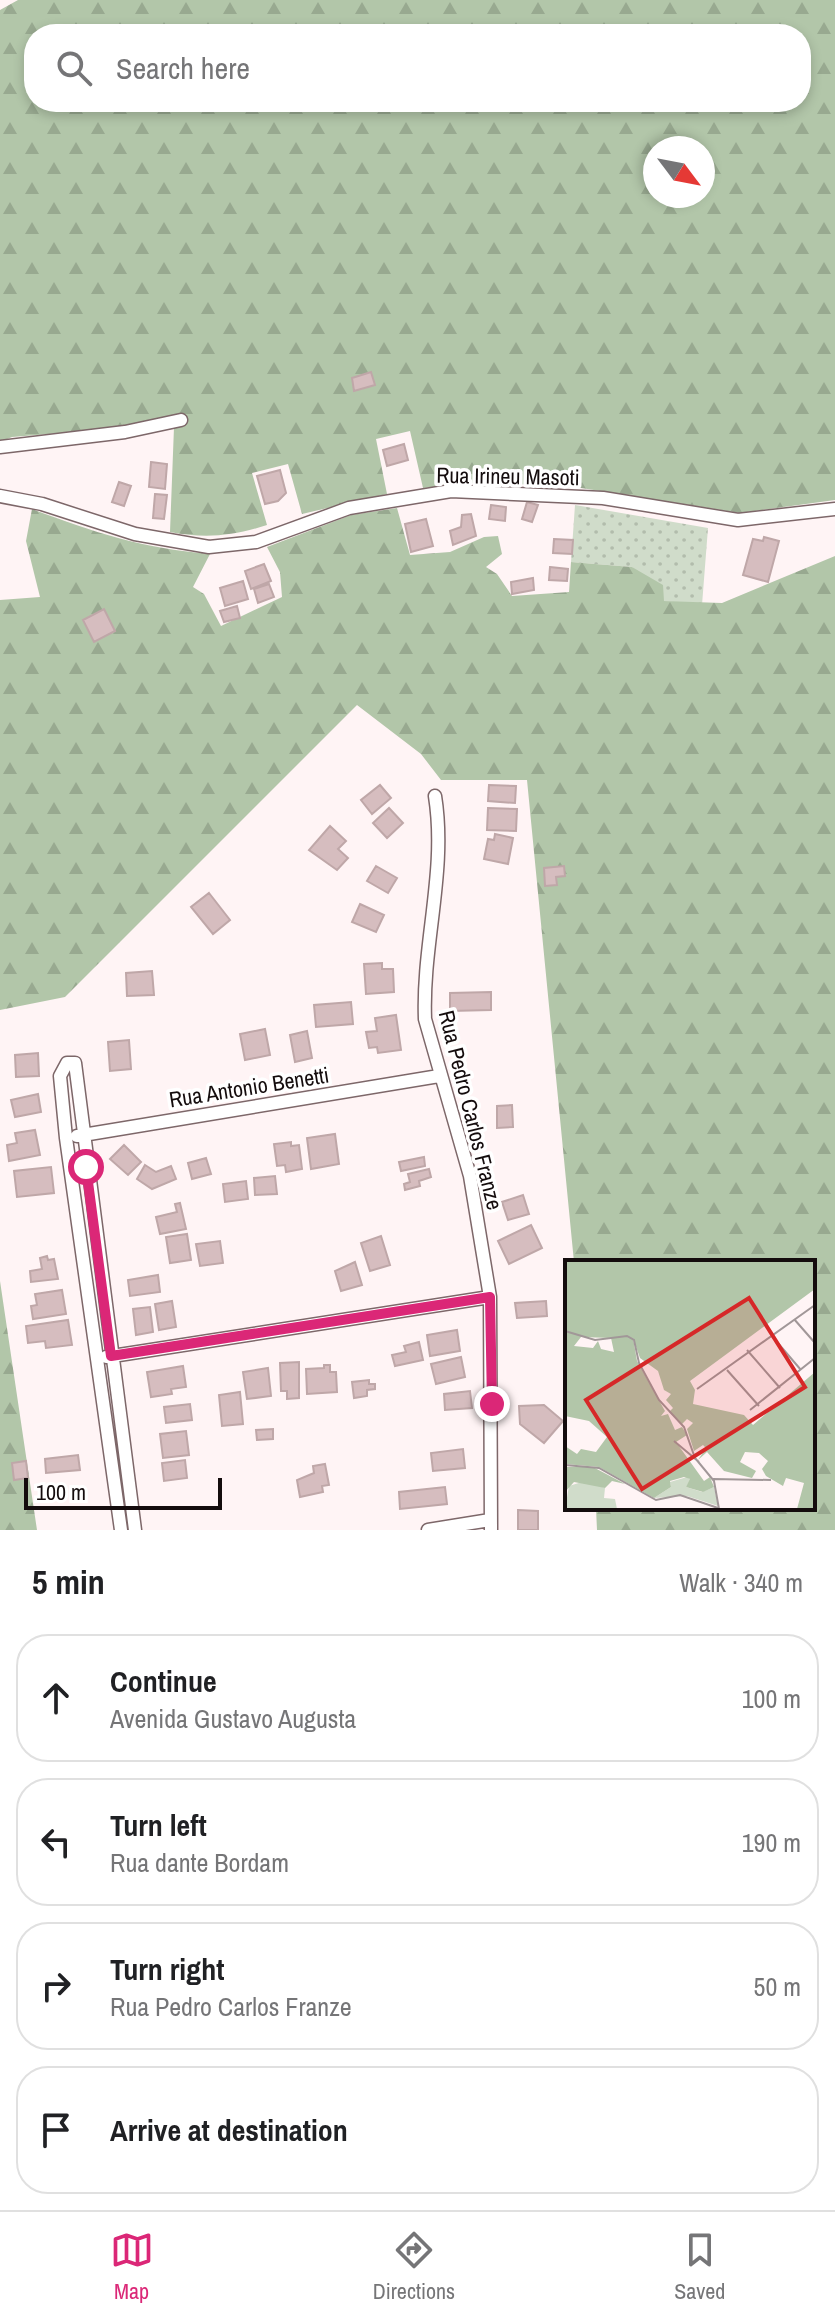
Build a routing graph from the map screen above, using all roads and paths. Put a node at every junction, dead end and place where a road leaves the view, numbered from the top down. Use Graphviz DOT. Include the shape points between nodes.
graph roads {
  1 [pos="181,420"];
  2 [pos="0,447"];
  3 [pos="0,496"];
  4 [pos="835,509"];
  5 [pos="435,796"];
  6 [pos="439,1076"];
  7 [pos="82,1135"];
  8 [pos="66,1138"];
  9 [pos="490,1297"];
  10 [pos="111,1356"];
  11 [pos="94,1359"];
  12 [pos="490,1525"];
  13 [pos="121,1530"];
  14 [pos="135,1530"];
  15 [pos="428,1530"];
  1 -- 2 [label="street"];
  3 -- 4 [label="street, Rua Irineu Masoti" via="135,534 209,547 256,542 349,508 451,491 603,498 738,520"];
  5 -- 6 [label="street, Rua Pedro Carlos Franze" via="441,831 424,994"];
  6 -- 7 [label="street, Rua Antonio Benetti"];
  6 -- 9 [label="street, Rua Pedro Carlos Franze" via="470,1176"];
  7 -- 8 [label="street, Rua Antonio Benetti"];
  7 -- 8 [label="street" via="75,1063 67,1063 60,1076"];
  7 -- 10 [label="street"];
  8 -- 11 [label="street"];
  9 -- 10 [label="street"];
  9 -- 12 [label="street, Rua Pedro Carlos Franze"];
  10 -- 11 [label="street"];
  10 -- 14 [label="street"];
  11 -- 13 [label="street"];
  12 -- 15 [label="street"];
}
